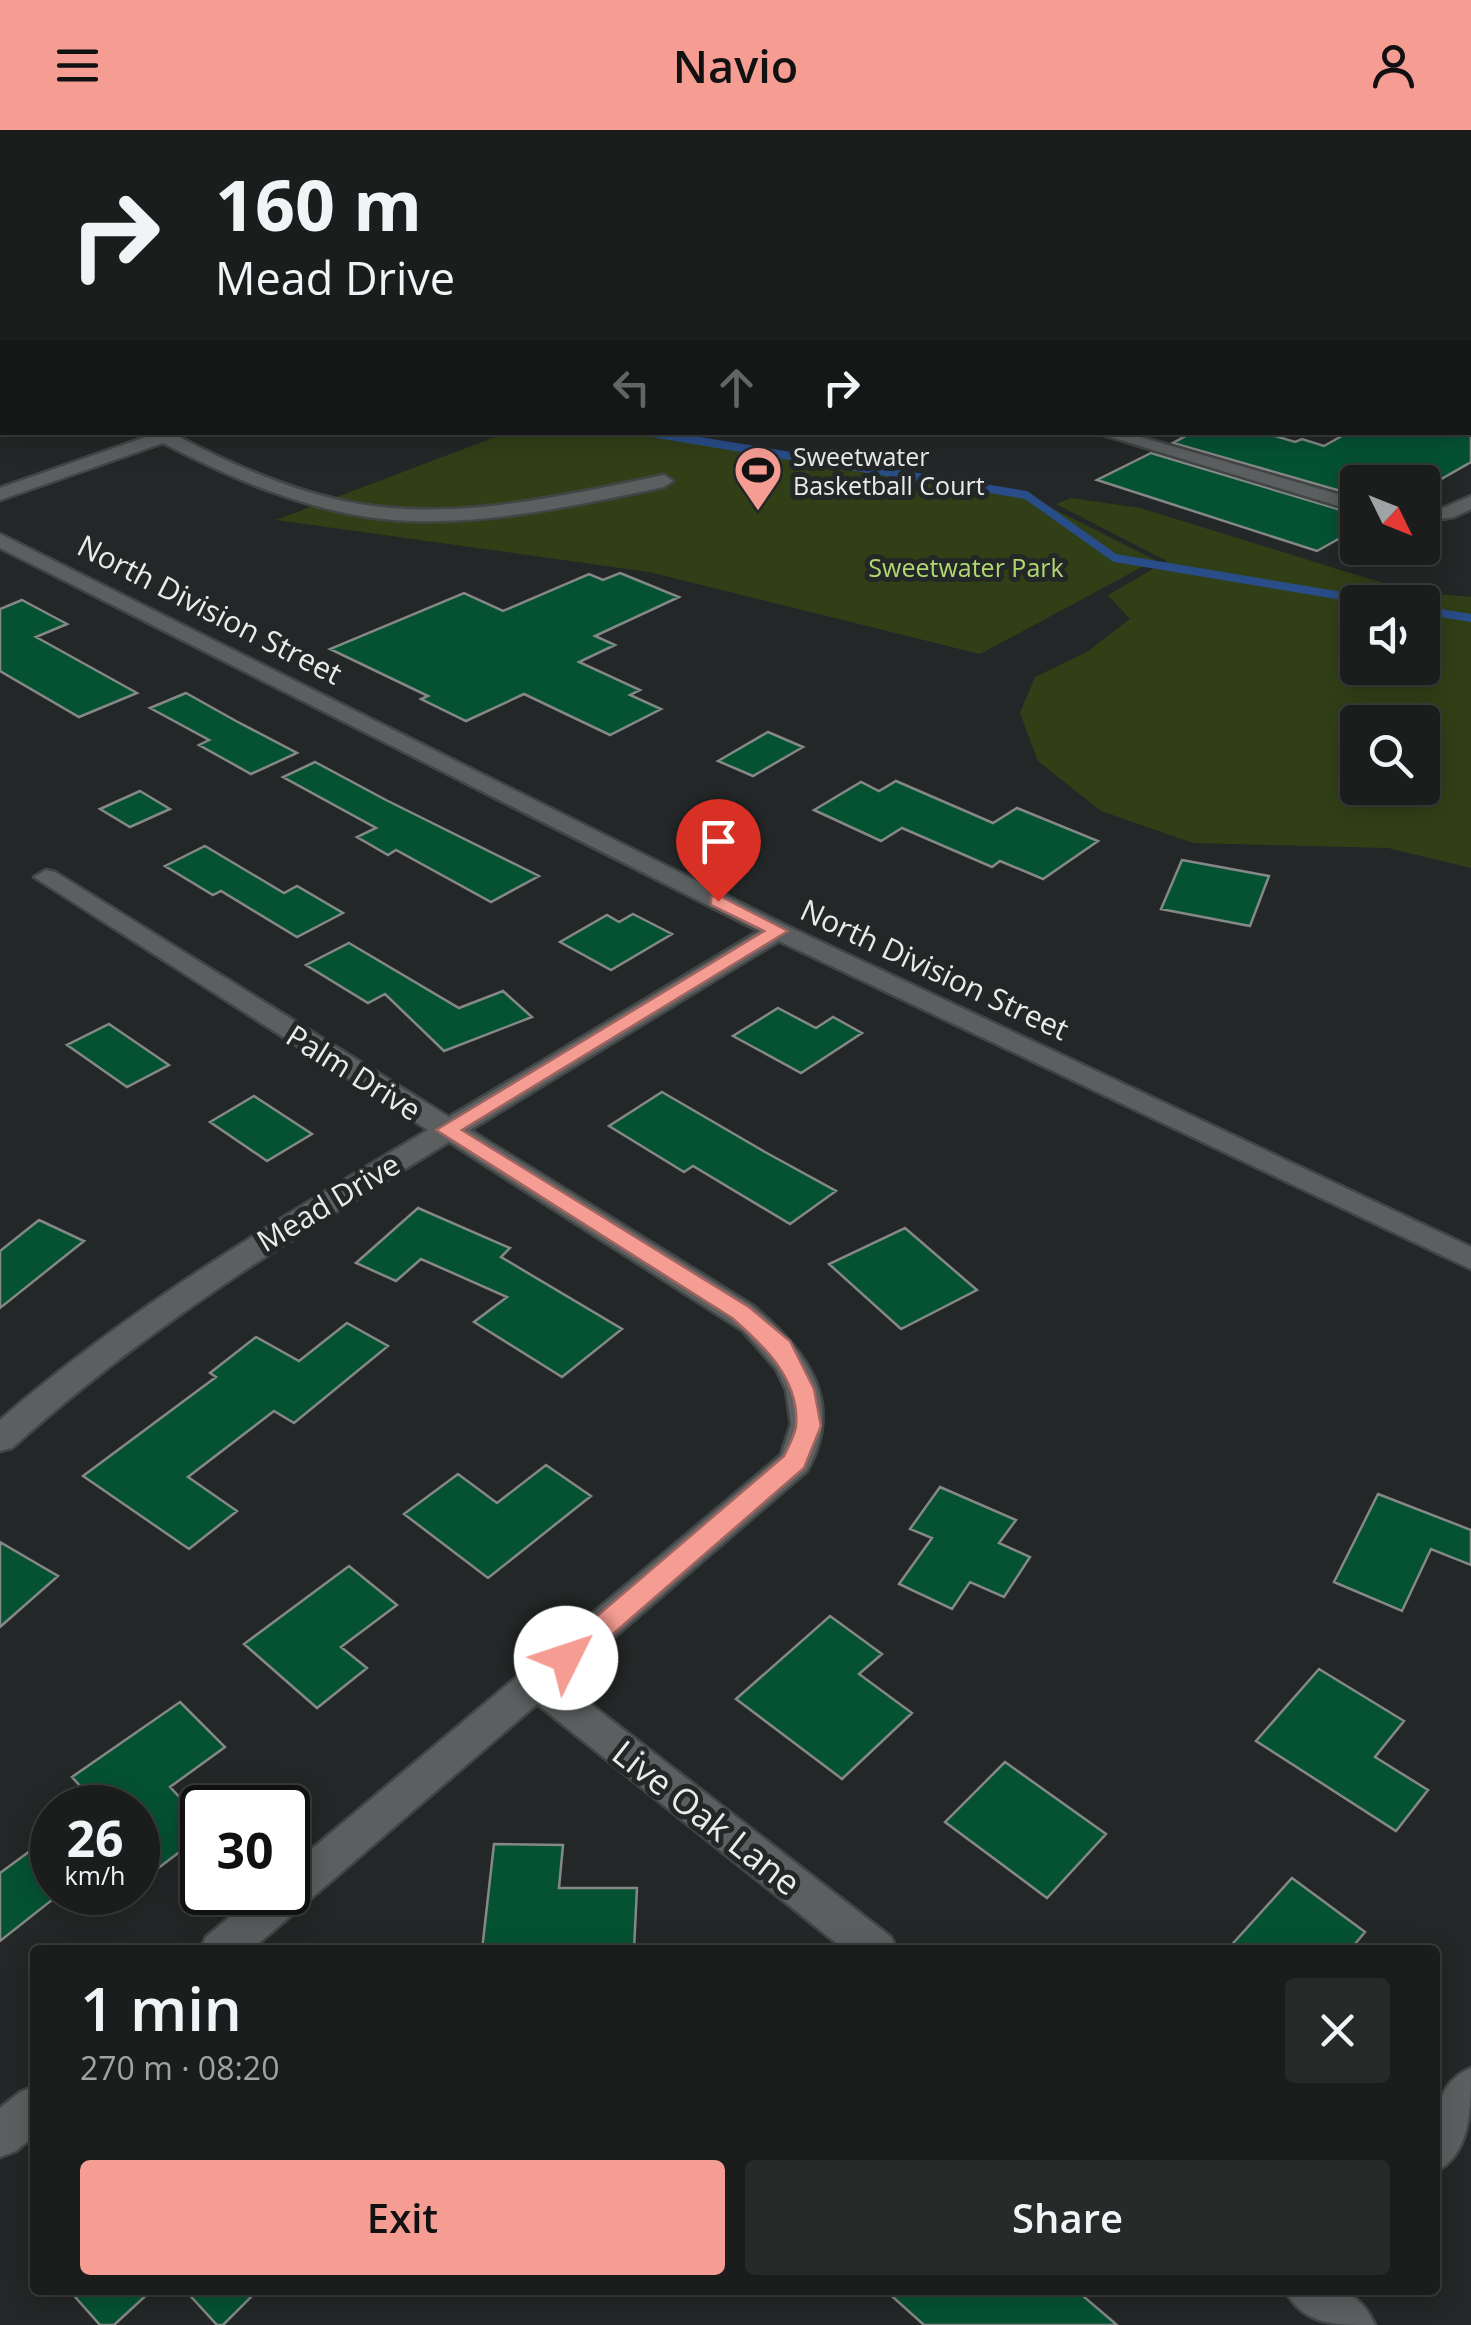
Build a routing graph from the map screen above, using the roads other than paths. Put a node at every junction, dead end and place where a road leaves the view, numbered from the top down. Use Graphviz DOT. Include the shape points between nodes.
graph roads {
  1 [pos="172,435"];
  2 [pos="1112,435"];
  3 [pos="664,481"];
  4 [pos="0,494"];
  5 [pos="1340,501"];
  6 [pos="1471,502"];
  7 [pos="1440,514"];
  8 [pos="0,540"];
  9 [pos="46,877"];
  10 [pos="778,931"];
  11 [pos="447,1130"];
  12 [pos="1471,1259"];
  13 [pos="0,1439"];
  14 [pos="537,1683"];
  15 [pos="227,1945"];
  16 [pos="870,1945"];
  17 [pos="1471,2089"];
  18 [pos="30,2111"];
  19 [pos="0,2136"];
  20 [pos="1440,2142"];
  1 -- 3 [label="street" via="203,458 294,492 364,510 425,516 536,507"];
  1 -- 4 [label="street"];
  2 -- 5 [label="street"];
  6 -- 7 [label="street"];
  8 -- 10 [label="street, North Division Street"];
  9 -- 11 [label="street, Palm Drive"];
  10 -- 11 [label="street, Mead Drive"];
  10 -- 12 [label="street, North Division Street"];
  11 -- 13 [label="street, Mead Drive" via="233,1260 62,1384"];
  11 -- 14 [label="street, Palm Drive" via="740,1312 782,1347 802,1389 808,1426 795,1462"];
  14 -- 15 [label="street, Palm Drive"];
  14 -- 16 [label="street, Live Oak Lane"];
  17 -- 20 [label="street"];
  18 -- 19 [label="street"];
}
